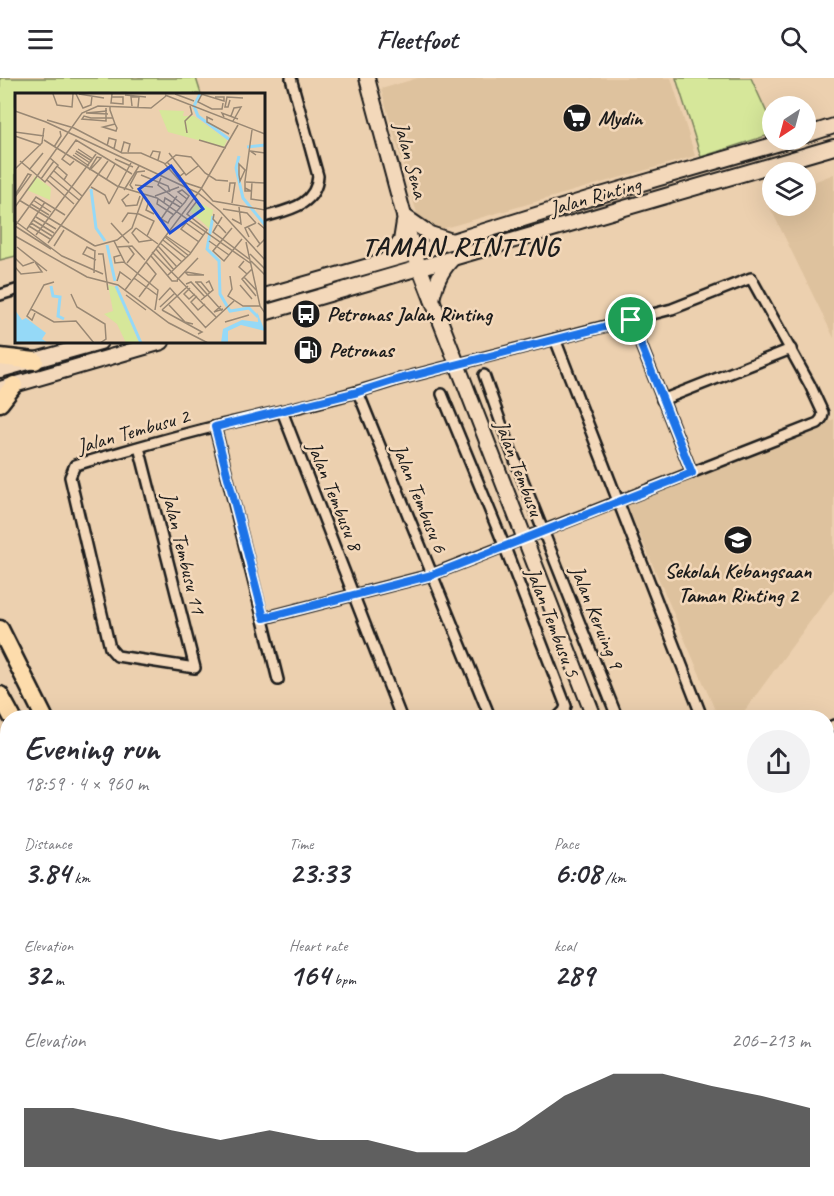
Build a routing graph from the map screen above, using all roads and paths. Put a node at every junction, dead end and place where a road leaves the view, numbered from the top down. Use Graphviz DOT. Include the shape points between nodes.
graph roads {
  1 [pos="291,78"];
  2 [pos="367,78"];
  3 [pos="834,126"];
  4 [pos="816,132"];
  5 [pos="834,147"];
  6 [pos="762,148"];
  7 [pos="266,216"];
  8 [pos="404,216"];
  9 [pos="454,241"];
  10 [pos="414,253"];
  11 [pos="454,258"];
  12 [pos="385,261"];
  13 [pos="420,267"];
  14 [pos="391,275"];
  15 [pos="15,290"];
  16 [pos="0,294"];
  17 [pos="266,295"];
  18 [pos="432,299"];
  19 [pos="266,312"];
  20 [pos="631,320"];
  21 [pos="555,339"];
  22 [pos="93,344"];
  23 [pos="155,344"];
  24 [pos="790,349"];
  25 [pos="0,357"];
  26 [pos="35,361"];
  27 [pos="457,366"];
  28 [pos="0,370"];
  29 [pos="484,375"];
  30 [pos="7,387"];
  31 [pos="358,392"];
  32 [pos="442,394"];
  33 [pos="663,400"];
  34 [pos="0,403"];
  35 [pos="282,411"];
  36 [pos="215,427"];
  37 [pos="139,447"];
  38 [pos="692,473"];
  39 [pos="618,502"];
  40 [pos="543,531"];
  41 [pos="524,539"];
  42 [pos="504,546"];
  43 [pos="432,575"];
  44 [pos="354,595"];
  45 [pos="0,618"];
  46 [pos="264,618"];
  47 [pos="0,629"];
  48 [pos="10,648"];
  49 [pos="110,648"];
  50 [pos="278,680"];
  51 [pos="0,695"];
  52 [pos="8,710"];
  53 [pos="41,710"];
  54 [pos="398,710"];
  55 [pos="487,710"];
  56 [pos="564,710"];
  57 [pos="591,710"];
  58 [pos="614,710"];
  59 [pos="699,710"];
  1 -- 7 [label="street" via="318,176 317,186 312,197 302,204"];
  2 -- 8 [label="main road, Jalan Sena"];
  3 -- 4 [label="main road"];
  5 -- 11 [label="main road, Jalan Rinting"];
  6 -- 9 [label="main road, Jalan Rinting"];
  8 -- 9 [label="main road" via="430,234"];
  8 -- 10 [label="main road, Jalan Sena"];
  8 -- 12 [label="main road" via="401,242"];
  9 -- 10 [label="main road, Jalan Rinting"];
  10 -- 12 [label="main road, Jalan Rinting"];
  10 -- 13 [label="main road, Jalan Sena"];
  11 -- 13 [label="main road, Jalan Rinting"];
  11 -- 18 [label="main road" via="436,280"];
  12 -- 17 [label="main road, Jalan Rinting"];
  13 -- 14 [label="main road, Jalan Rinting"];
  13 -- 18 [label="main road, Jalan Tembusu"];
  14 -- 18 [label="main road" via="411,277"];
  14 -- 19 [label="main road, Jalan Rinting"];
  15 -- 16 [label="street"];
  18 -- 27 [label="main road, Jalan Tembusu"];
  20 -- 21 [label="street, Jalan Tembusu 2"];
  20 -- 24 [label="street, Jalan Tembusu 2" via="672,309 751,278"];
  20 -- 33 [label="street"];
  21 -- 27 [label="street, Jalan Tembusu 2"];
  21 -- 39 [label="street"];
  22 -- 26 [label="main road"];
  23 -- 30 [label="main road"];
  24 -- 33 [label="street"];
  24 -- 38 [label="street" via="823,413 822,418 818,423"];
  25 -- 26 [label="highway"];
  26 -- 28 [label="main road"];
  27 -- 31 [label="street, Jalan Tembusu 2"];
  27 -- 41 [label="main road, Jalan Tembusu"];
  29 -- 40 [label="street, Jalan Keruing 9"];
  30 -- 34 [label="highway"];
  31 -- 35 [label="street, Jalan Tembusu 2"];
  31 -- 43 [label="street, Jalan Tembusu 6"];
  32 -- 42 [label="street, Jalan Tembusu 5"];
  33 -- 38 [label="street"];
  35 -- 36 [label="street, Jalan Tembusu 2"];
  35 -- 44 [label="street, Jalan Tembusu 8"];
  36 -- 37 [label="street, Jalan Tembusu 2"];
  36 -- 46 [label="street"];
  37 -- 49 [label="street, Jalan Tembusu 2" via="75,465 70,477"];
  37 -- 49 [label="street, Jalan Tembusu 11" via="195,668 117,656"];
  38 -- 39 [label="street"];
  39 -- 40 [label="street"];
  39 -- 59 [label="street"];
  40 -- 41 [label="street"];
  40 -- 58 [label="street, Jalan Keruing 9"];
  41 -- 42 [label="street"];
  41 -- 57 [label="main road, Jalan Tembusu"];
  42 -- 43 [label="street"];
  42 -- 56 [label="street, Jalan Tembusu 5" via="566,706"];
  43 -- 44 [label="street"];
  43 -- 55 [label="street, Jalan Tembusu 6"];
  44 -- 46 [label="street"];
  44 -- 54 [label="street, Jalan Tembusu 8"];
  45 -- 48 [label="highway"];
  46 -- 50 [label="street"];
  47 -- 48 [label="highway"];
  48 -- 53 [label="highway"];
  51 -- 52 [label="highway"];
}
